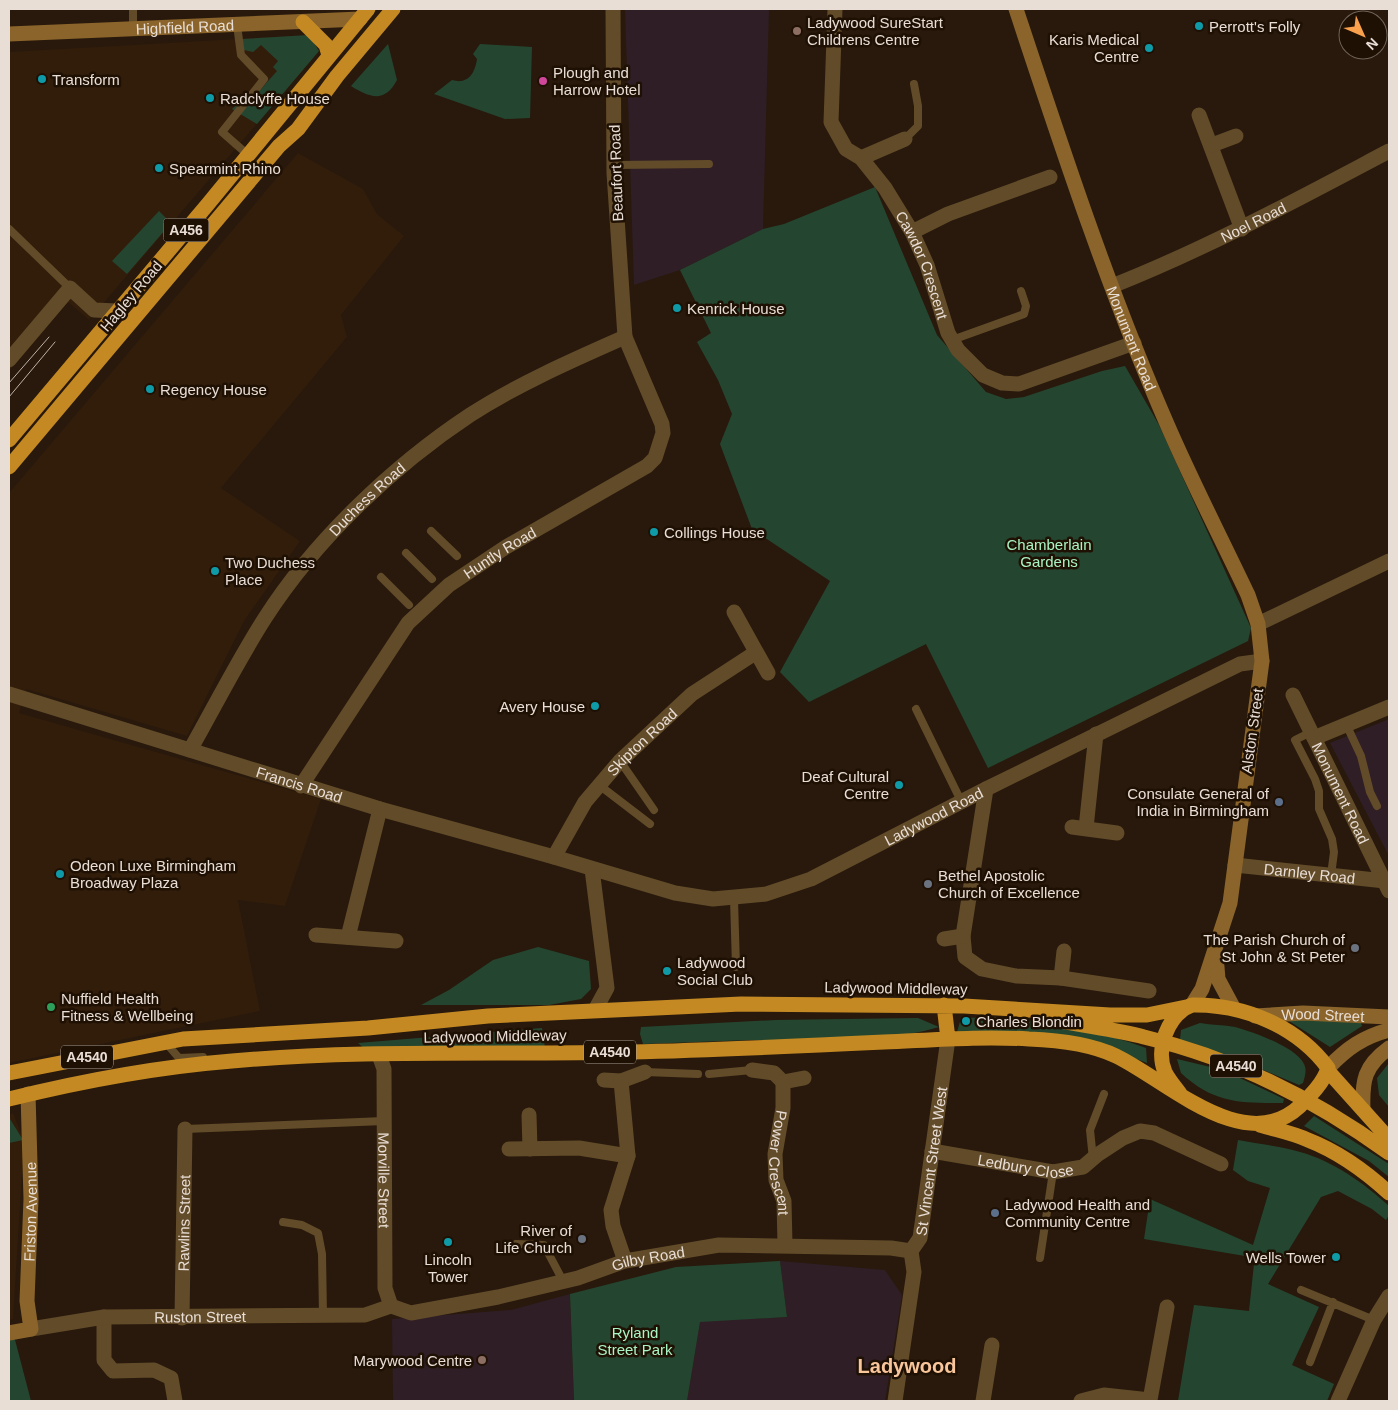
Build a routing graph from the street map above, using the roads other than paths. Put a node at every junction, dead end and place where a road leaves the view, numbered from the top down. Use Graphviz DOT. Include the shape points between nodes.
graph roads {
  1 [pos="133,9"];
  2 [pos="373,9"];
  3 [pos="394,9"];
  4 [pos="614,9"];
  5 [pos="835,9"];
  6 [pos="1016,9"];
  7 [pos="364,14"];
  8 [pos="303,22"];
  9 [pos="237,25"];
  10 [pos="133,28"];
  11 [pos="9,34"];
  12 [pos="329,55"];
  13 [pos="914,84"];
  14 [pos="1199,116"];
  15 [pos="1236,136"];
  16 [pos="905,139"];
  17 [pos="1212,144"];
  18 [pos="1389,150"];
  19 [pos="247,154"];
  20 [pos="861,158"];
  21 [pos="709,164"];
  22 [pos="614,165"];
  23 [pos="1050,177"];
  24 [pos="9,229"];
  25 [pos="1242,229"];
  26 [pos="912,232"];
  27 [pos="1112,286"];
  28 [pos="70,288"];
  29 [pos="1021,291"];
  30 [pos="94,310"];
  31 [pos="117,311"];
  32 [pos="98,334"];
  33 [pos="625,337"];
  34 [pos="952,340"];
  35 [pos="1134,343"];
  36 [pos="9,360"];
  37 [pos="9,440"];
  38 [pos="9,467"];
  39 [pos="431,530"];
  40 [pos="406,554"];
  41 [pos="457,556"];
  42 [pos="1389,562"];
  43 [pos="381,577"];
  44 [pos="432,579"];
  45 [pos="409,605"];
  46 [pos="734,612"];
  47 [pos="1258,624"];
  48 [pos="755,653"];
  49 [pos="1262,660"];
  50 [pos="768,673"];
  51 [pos="9,694"];
  52 [pos="1293,695"];
  53 [pos="1389,707"];
  54 [pos="916,709"];
  55 [pos="1346,724"];
  56 [pos="1096,734"];
  57 [pos="1312,735"];
  58 [pos="190,750"];
  59 [pos="620,762"];
  60 [pos="599,785"];
  61 [pos="301,786"];
  62 [pos="986,789"];
  63 [pos="962,801"];
  64 [pos="1377,806"];
  65 [pos="380,809"];
  66 [pos="654,810"];
  67 [pos="650,824"];
  68 [pos="1118,833"];
  69 [pos="554,857"];
  70 [pos="1235,864"];
  71 [pos="592,868"];
  72 [pos="1331,875"];
  73 [pos="1387,886"];
  74 [pos="734,899"];
  75 [pos="316,935"];
  76 [pos="963,936"];
  77 [pos="348,937"];
  78 [pos="944,939"];
  79 [pos="396,941"];
  80 [pos="1216,949"];
  81 [pos="1064,951"];
  82 [pos="736,967"];
  83 [pos="1062,978"];
  84 [pos="1149,992"];
  85 [pos="944,1006"];
  86 [pos="1189,1006"];
  87 [pos="986,1007"];
  88 [pos="1234,1007"];
  89 [pos="595,1010"];
  90 [pos="1256,1016"];
  91 [pos="1389,1017"];
  92 [pos="1389,1030"];
  93 [pos="948,1038"];
  94 [pos="166,1043"];
  95 [pos="1163,1043"];
  96 [pos="1389,1048"];
  97 [pos="379,1055"];
  98 [pos="342,1056"];
  99 [pos="24,1070"];
  100 [pos="752,1070"];
  101 [pos="1328,1070"];
  102 [pos="646,1072"];
  103 [pos="9,1073"];
  104 [pos="698,1074"];
  105 [pos="709,1074"];
  106 [pos="804,1078"];
  107 [pos="604,1080"];
  108 [pos="621,1080"];
  109 [pos="782,1082"];
  110 [pos="28,1094"];
  111 [pos="1104,1094"];
  112 [pos="1181,1096"];
  113 [pos="9,1099"];
  114 [pos="1306,1100"];
  115 [pos="1363,1109"];
  116 [pos="529,1116"];
  117 [pos="384,1121"];
  118 [pos="1254,1123"];
  119 [pos="185,1129"];
  120 [pos="1389,1140"];
  121 [pos="509,1149"];
  122 [pos="530,1150"];
  123 [pos="932,1151"];
  124 [pos="1389,1153"];
  125 [pos="628,1156"];
  126 [pos="1094,1158"];
  127 [pos="1221,1164"];
  128 [pos="1053,1172"];
  129 [pos="1389,1193"];
  130 [pos="283,1222"];
  131 [pos="516,1244"];
  132 [pos="785,1245"];
  133 [pos="912,1251"];
  134 [pos="1040,1258"];
  135 [pos="625,1261"];
  136 [pos="563,1281"];
  137 [pos="1301,1290"];
  138 [pos="1389,1296"];
  139 [pos="1333,1302"];
  140 [pos="391,1306"];
  141 [pos="1167,1307"];
  142 [pos="323,1316"];
  143 [pos="104,1317"];
  144 [pos="182,1318"];
  145 [pos="1374,1320"];
  146 [pos="31,1329"];
  147 [pos="9,1333"];
  148 [pos="992,1345"];
  149 [pos="1310,1362"];
  150 [pos="1155,1400"];
  151 [pos="175,1401"];
  152 [pos="895,1401"];
  153 [pos="983,1401"];
  154 [pos="1081,1401"];
  155 [pos="1338,1401"];
  1 -- 10 [label="lane"];
  2 -- 7 [label="highway, Hagley Road"];
  3 -- 38 [label="highway, Hagley Road / A456" via="337,76 298,129 279,146"];
  4 -- 22 [label="street, Beaufort Road"];
  5 -- 20 [label="street, Cawdor Crescent" via="831,122 846,149"];
  6 -- 27 [label="main road, Monument Road"];
  7 -- 8 [label="main road, Highfield Road"];
  7 -- 12 [label="highway, Hagley Road / A456"];
  8 -- 9 [label="main road, Highfield Road"];
  8 -- 12 [label="highway" via="326,45"];
  9 -- 10 [label="main road, Highfield Road"];
  9 -- 19 [label="lane" via="241,55 264,79 222,132"];
  10 -- 11 [label="main road, Highfield Road"];
  12 -- 19 [label="highway, Hagley Road / A456"];
  13 -- 16 [label="lane" via="918,126"];
  14 -- 17 [label="street"];
  15 -- 17 [label="street"];
  16 -- 20 [label="street"];
  17 -- 25 [label="street"];
  18 -- 25 [label="street, Noel Road"];
  19 -- 31 [label="highway, Hagley Road / A456"];
  20 -- 26 [label="street, Cawdor Crescent" via="885,188"];
  21 -- 22 [label="lane"];
  22 -- 33 [label="street, Beaufort Road"];
  23 -- 26 [label="street" via="948,214"];
  24 -- 28 [label="lane"];
  25 -- 27 [label="street, Noel Road"];
  26 -- 34 [label="street, Cawdor Crescent" via="927,265"];
  27 -- 35 [label="main road, Monument Road"];
  28 -- 30 [label="street"];
  28 -- 36 [label="street"];
  29 -- 34 [label="lane" via="1026,306 1024,314"];
  30 -- 31 [label="street"];
  30 -- 32 [label="street"];
  31 -- 32 [label="highway, Hagley Road / A456"];
  32 -- 37 [label="highway, Hagley Road / A456"];
  33 -- 58 [label="street, Duchess Road" via="548,372 472,414 398,468 355,509 299,572 265,618"];
  33 -- 61 [label="street, Huntly Road" via="662,424 661,443 655,458 637,473 506,547 449,585 414,616"];
  34 -- 35 [label="street, Cawdor Crescent" via="964,358 983,375 1011,384 1026,382"];
  35 -- 47 [label="main road, Monument Road" via="1167,424 1248,595"];
  39 -- 41 [label="lane"];
  40 -- 44 [label="lane"];
  42 -- 47 [label="street"];
  43 -- 45 [label="lane"];
  46 -- 48 [label="street"];
  47 -- 49 [label="main road, Monument Road"];
  48 -- 50 [label="street"];
  48 -- 59 [label="street, Skipton Road" via="692,694"];
  49 -- 56 [label="street, Ladywood Road" via="1240,664"];
  49 -- 70 [label="main road, Alston Street"];
  51 -- 58 [label="street, Francis Road"];
  52 -- 57 [label="street, Monument Road"];
  53 -- 55 [label="street"];
  54 -- 63 [label="lane"];
  55 -- 57 [label="street"];
  55 -- 64 [label="lane" via="1361,756"];
  56 -- 62 [label="street, Ladywood Road"];
  56 -- 68 [label="street" via="1079,828"];
  57 -- 72 [label="lane" via="1295,740 1319,790 1319,809 1334,852"];
  57 -- 73 [label="street, Monument Road"];
  58 -- 61 [label="street, Francis Road"];
  59 -- 60 [label="street, Skipton Road"];
  59 -- 66 [label="lane"];
  60 -- 67 [label="lane"];
  60 -- 69 [label="street, Skipton Road" via="585,802"];
  61 -- 65 [label="street, Francis Road"];
  62 -- 63 [label="street, Ladywood Road"];
  62 -- 76 [label="street"];
  63 -- 74 [label="street, Ladywood Road" via="811,878 766,894"];
  65 -- 69 [label="street, Francis Road"];
  65 -- 77 [label="street"];
  69 -- 71 [label="street, Francis Road"];
  70 -- 72 [label="street, Darnley Road"];
  70 -- 80 [label="main road, Alston Street" via="1230,902"];
  71 -- 74 [label="street, Ladywood Road" via="675,893"];
  71 -- 89 [label="street" via="607,988"];
  72 -- 73 [label="street, Darnley Road"];
  74 -- 82 [label="lane"];
  75 -- 77 [label="street"];
  76 -- 78 [label="street"];
  76 -- 83 [label="street" via="965,957 982,969 1016,976"];
  77 -- 79 [label="street"];
  80 -- 86 [label="main road, Alston Street" via="1202,989"];
  80 -- 88 [label="main road, Alston Street" via="1218,979"];
  81 -- 83 [label="street"];
  83 -- 84 [label="street"];
  85 -- 87 [label="highway, Ladywood Middleway / A4540"];
  85 -- 89 [label="highway, Ladywood Middleway / A4540" via="741,1004"];
  85 -- 93 [label="highway"];
  86 -- 87 [label="highway, Ladywood Middleway / A4540" via="1147,1015"];
  86 -- 88 [label="highway, Ladywood Middleway"];
  86 -- 95 [label="highway" via="1170,1024"];
  87 -- 95 [label="highway, A4540"];
  88 -- 90 [label="highway, Ladywood Middleway"];
  89 -- 94 [label="highway, Ladywood Middleway / A4540"];
  90 -- 91 [label="main road, Wood Street" via="1303,1012"];
  90 -- 101 [label="highway, Ladywood Middleway" via="1286,1030 1305,1044"];
  92 -- 101 [label="main road, Wood Street" via="1356,1042"];
  93 -- 97 [label="highway, Ladywood Middleway / A4540" via="633,1052"];
  93 -- 112 [label="highway, Ladywood Middleway / A4540" via="1029,1039 1092,1049 1114,1055"];
  93 -- 123 [label="street, St Vincent Street West"];
  94 -- 98 [label="lane" via="179,1058 320,1051"];
  94 -- 99 [label="highway, Ladywood Middleway / A4540"];
  95 -- 112 [label="highway" via="1165,1072"];
  95 -- 114 [label="highway, A4540" via="1227,1062"];
  96 -- 115 [label="main road" via="1365,1074"];
  97 -- 98 [label="highway, Ladywood Middleway / A4540"];
  97 -- 117 [label="street, Morville Street" via="384,1068"];
  98 -- 110 [label="highway, Ladywood Middleway / A4540" via="236,1060 180,1066"];
  99 -- 103 [label="highway, Ladywood Middleway / A4540"];
  99 -- 110 [label="highway"];
  100 -- 105 [label="lane"];
  100 -- 109 [label="street" via="774,1073"];
  101 -- 114 [label="highway"];
  101 -- 115 [label="highway"];
  102 -- 104 [label="lane"];
  102 -- 108 [label="street"];
  106 -- 109 [label="street"];
  107 -- 108 [label="street"];
  108 -- 125 [label="street"];
  109 -- 132 [label="street, Power Crescent" via="783,1108 775,1154 776,1180 784,1201"];
  110 -- 113 [label="highway, Ladywood Middleway / A4540"];
  110 -- 146 [label="main road, Friston Avenue" via="31,1199 27,1301"];
  111 -- 126 [label="lane" via="1090,1130"];
  112 -- 118 [label="highway, Ladywood Middleway" via="1220,1117"];
  114 -- 118 [label="highway" via="1288,1116 1273,1122"];
  114 -- 124 [label="highway, A4540"];
  115 -- 120 [label="highway"];
  116 -- 122 [label="street"];
  117 -- 119 [label="lane"];
  117 -- 140 [label="street, Morville Street" via="385,1288"];
  118 -- 129 [label="highway" via="1313,1142 1352,1163"];
  119 -- 144 [label="street, Rawlins Street"];
  121 -- 122 [label="street"];
  122 -- 125 [label="street" via="579,1148"];
  123 -- 128 [label="street, Ledbury Close"];
  123 -- 133 [label="street, St Vincent Street West" via="920,1238"];
  125 -- 135 [label="street" via="611,1210"];
  126 -- 127 [label="street, Ledbury Close" via="1123,1138 1140,1131 1154,1133"];
  126 -- 128 [label="street, Ledbury Close" via="1083,1167"];
  128 -- 134 [label="lane"];
  130 -- 142 [label="lane" via="302,1225 318,1233 322,1254"];
  131 -- 136 [label="lane" via="544,1245"];
  132 -- 133 [label="street, Gilby Road"];
  132 -- 135 [label="street, Gilby Road" via="719,1245"];
  133 -- 152 [label="street, St Vincent Street West" via="914,1272"];
  135 -- 136 [label="street, Gilby Road"];
  136 -- 140 [label="street, Gilby Road" via="411,1313"];
  137 -- 139 [label="lane"];
  138 -- 145 [label="street"];
  139 -- 145 [label="lane"];
  139 -- 149 [label="lane"];
  140 -- 142 [label="street, Ruston Street" via="365,1315"];
  141 -- 150 [label="street"];
  142 -- 144 [label="street, Ruston Street"];
  143 -- 144 [label="street, Ruston Street"];
  143 -- 146 [label="street, Ruston Street"];
  143 -- 151 [label="street" via="104,1360 113,1371 154,1370 171,1378"];
  145 -- 155 [label="street"];
  146 -- 147 [label="main road, Ruston Street"];
  148 -- 153 [label="street"];
  150 -- 154 [label="street" via="1104,1395"];
}
